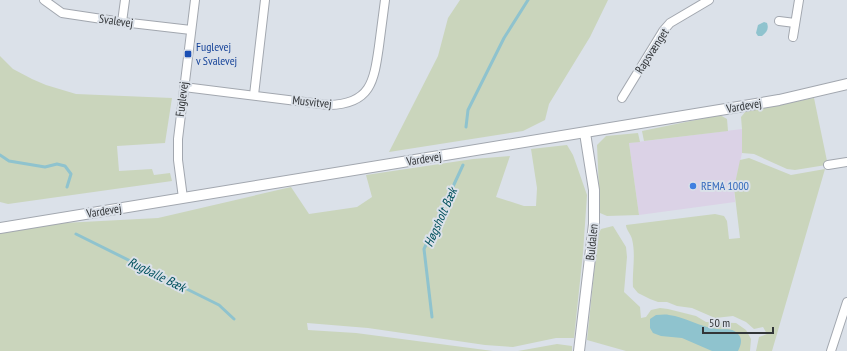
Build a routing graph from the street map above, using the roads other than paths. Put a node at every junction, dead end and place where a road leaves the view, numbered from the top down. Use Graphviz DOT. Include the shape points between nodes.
graph roads {
  1 [pos="44,0"];
  2 [pos="124,0"];
  3 [pos="195,0"];
  4 [pos="266,0"];
  5 [pos="385,0"];
  6 [pos="709,0"];
  7 [pos="799,0"];
  8 [pos="780,21"];
  9 [pos="122,22"];
  10 [pos="795,24"];
  11 [pos="191,30"];
  12 [pos="793,36"];
  13 [pos="847,84"];
  14 [pos="184,87"];
  15 [pos="254,95"];
  16 [pos="622,98"];
  17 [pos="585,133"];
  18 [pos="847,162"];
  19 [pos="828,165"];
  20 [pos="184,198"];
  21 [pos="0,228"];
  22 [pos="846,307"];
  23 [pos="579,351"];
  24 [pos="831,351"];
  1 -- 9 [label="street, Svalevej" via="62,13"];
  2 -- 9 [label="street"];
  3 -- 11 [label="street, Fuglevej"];
  4 -- 15 [label="street"];
  5 -- 15 [label="street, Musvitvej" via="376,68 372,83 362,96 342,105 329,106"];
  6 -- 16 [label="street, Rapsvænget" via="670,23"];
  7 -- 10 [label="street"];
  8 -- 10 [label="street"];
  9 -- 11 [label="street, Svalevej"];
  10 -- 12 [label="street"];
  11 -- 14 [label="street, Fuglevej"];
  13 -- 17 [label="street, Vardevej" via="779,100"];
  14 -- 15 [label="street, Musvitvej"];
  14 -- 20 [label="street, Fuglevej" via="178,139 178,160"];
  17 -- 20 [label="street, Vardevej"];
  17 -- 23 [label="street, Buldalen" via="594,190 594,224"];
  18 -- 19 [label="street"];
  20 -- 21 [label="street, Vardevej"];
  22 -- 24 [label="street"];
}
